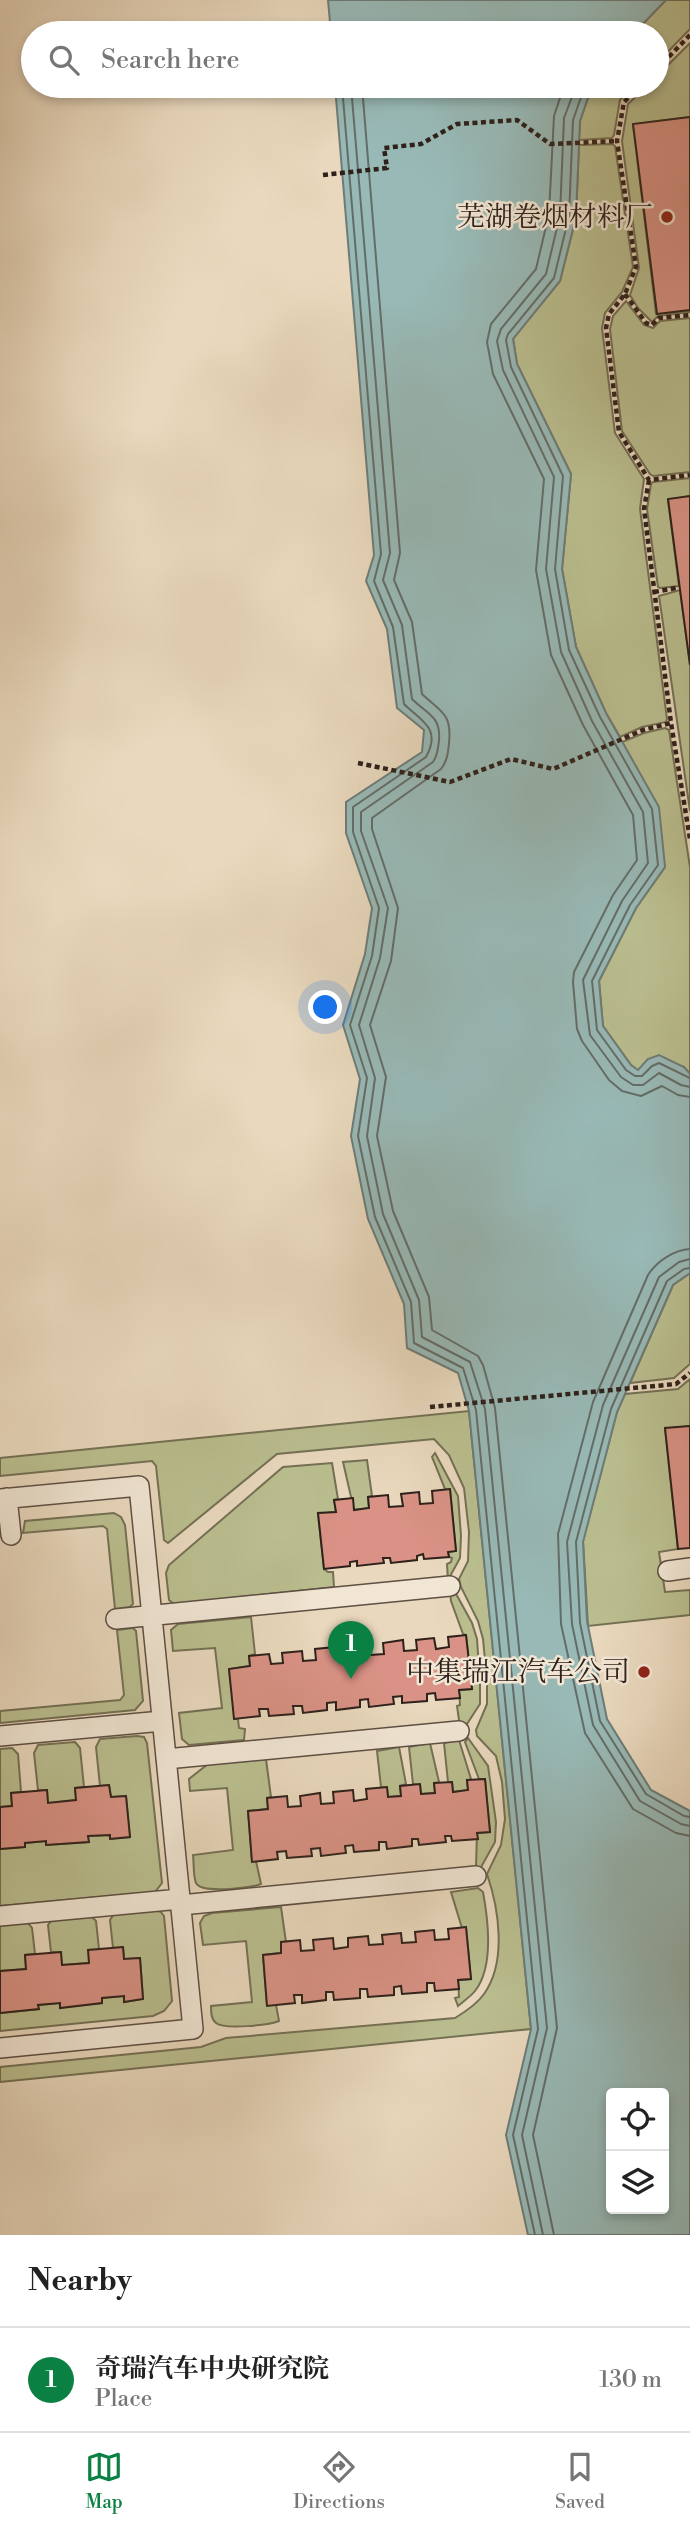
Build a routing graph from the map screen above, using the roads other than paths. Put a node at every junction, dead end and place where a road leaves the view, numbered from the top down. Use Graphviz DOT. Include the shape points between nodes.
graph roads {
  1 [pos="4,1499"];
  2 [pos="11,1535"];
  3 [pos="690,1568"];
  4 [pos="668,1571"];
  5 [pos="450,1586"];
  6 [pos="152,1616"];
  7 [pos="116,1619"];
  8 [pos="162,1721"];
  9 [pos="459,1731"];
  10 [pos="0,1736"];
  11 [pos="166,1759"];
  12 [pos="476,1876"];
  13 [pos="180,1902"];
  14 [pos="0,1916"];
  15 [pos="0,2048"];
  1 -- 2 [label="lane"];
  1 -- 6 [label="lane" via="139,1486"];
  3 -- 4 [label="lane"];
  5 -- 6 [label="lane"];
  6 -- 7 [label="lane"];
  6 -- 8 [label="lane"];
  8 -- 10 [label="lane"];
  8 -- 11 [label="lane"];
  9 -- 11 [label="lane"];
  11 -- 13 [label="lane"];
  12 -- 13 [label="lane"];
  13 -- 14 [label="lane"];
  13 -- 15 [label="lane" via="193,2029"];
}
